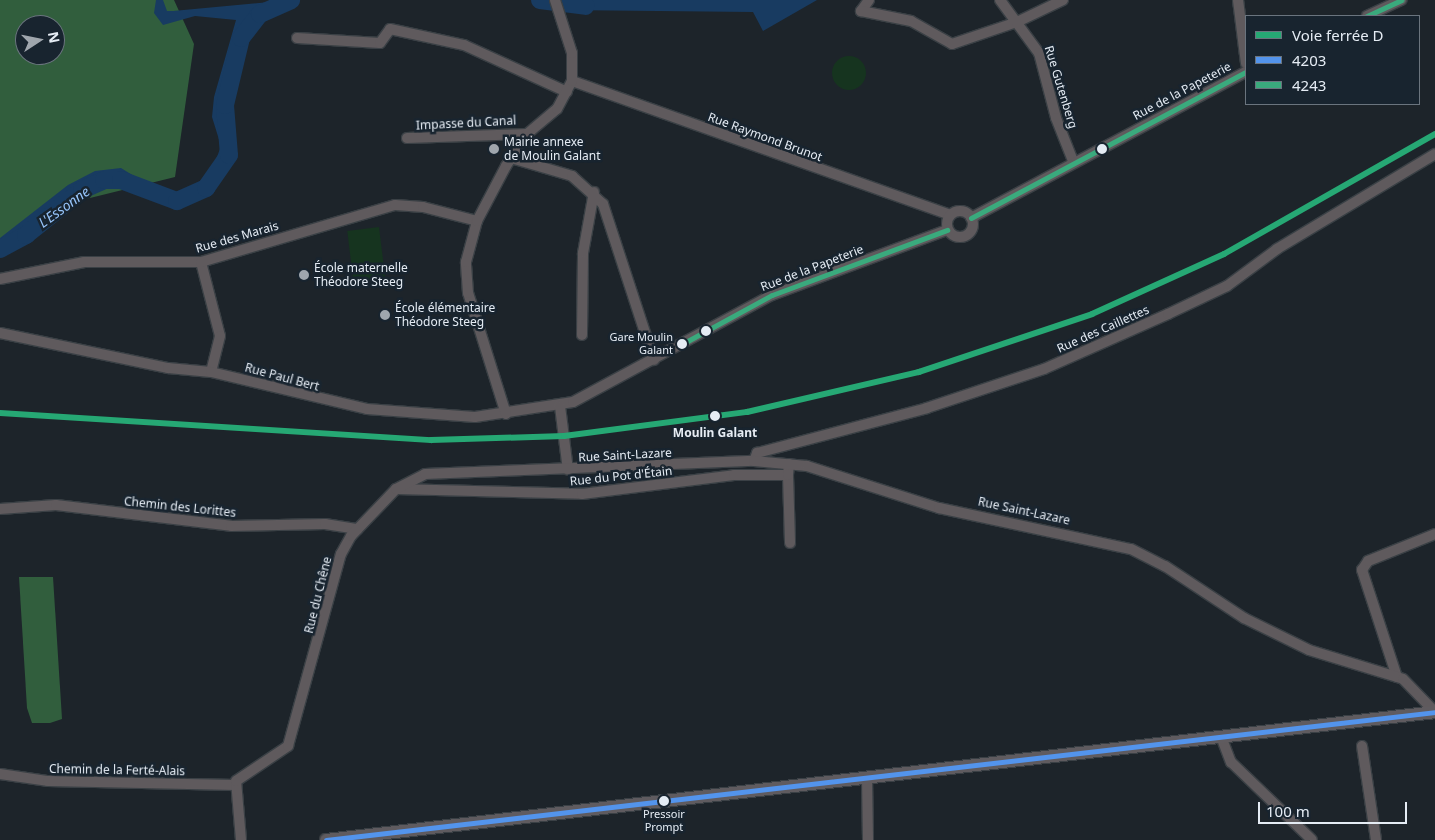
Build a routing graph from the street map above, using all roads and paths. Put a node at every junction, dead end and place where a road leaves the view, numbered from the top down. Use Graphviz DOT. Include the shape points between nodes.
graph roads {
  1 [pos="555,0"];
  2 [pos="869,0"];
  3 [pos="1000,0"];
  4 [pos="1063,0"];
  5 [pos="1238,0"];
  6 [pos="1402,0"];
  7 [pos="1369,15"];
  8 [pos="1018,22"];
  9 [pos="297,38"];
  10 [pos="1245,55"];
  11 [pos="1245,73"];
  12 [pos="572,81"];
  13 [pos="567,92"];
  14 [pos="527,134"];
  15 [pos="406,138"];
  16 [pos="1435,154"];
  17 [pos="511,158"];
  18 [pos="1073,161"];
  19 [pos="594,192"];
  20 [pos="950,215"];
  21 [pos="971,218"];
  22 [pos="477,221"];
  23 [pos="947,230"];
  24 [pos="201,262"];
  25 [pos="0,279"];
  26 [pos="0,333"];
  27 [pos="582,335"];
  28 [pos="654,360"];
  29 [pos="211,372"];
  30 [pos="560,406"];
  31 [pos="506,414"];
  32 [pos="754,461"];
  33 [pos="789,464"];
  34 [pos="568,470"];
  35 [pos="788,475"];
  36 [pos="396,489"];
  37 [pos="0,509"];
  38 [pos="358,529"];
  39 [pos="1435,534"];
  40 [pos="790,543"];
  41 [pos="1397,677"];
  42 [pos="1435,712"];
  43 [pos="1222,739"];
  44 [pos="1362,746"];
  45 [pos="0,774"];
  46 [pos="867,778"];
  47 [pos="235,785"];
  48 [pos="241,840"];
  49 [pos="326,840"];
  50 [pos="868,840"];
  51 [pos="1312,840"];
  52 [pos="1376,840"];
  1 -- 12 [label="street" via="572,53"];
  2 -- 8 [label="street" via="861,11 911,21 952,44"];
  3 -- 8 [label="street, Rue Gutenberg"];
  4 -- 8 [label="street"];
  5 -- 10 [label="street"];
  6 -- 7 [label="street"];
  8 -- 18 [label="street, Rue Gutenberg" via="1039,53 1056,118"];
  9 -- 13 [label="street" via="380,43 390,29 464,45"];
  11 -- 18 [label="street, Rue de la Papeterie"];
  12 -- 13 [label="street"];
  12 -- 20 [label="street, Rue Raymond Brunot"];
  13 -- 14 [label="street" via="551,116"];
  14 -- 15 [label="street, Impasse du Canal"];
  14 -- 17 [label="street"];
  16 -- 32 [label="street, Rue des Caillettes" via="1278,249 1227,286 1168,314 1044,369 927,408 763,451"];
  17 -- 19 [label="street" via="572,176"];
  17 -- 22 [label="street"];
  18 -- 21 [label="street, Rue de la Papeterie" via="1026,193"];
  19 -- 27 [label="street" via="583,253"];
  19 -- 28 [label="street" via="609,216"];
  20 -- 21 [label="street" via="961,211"];
  20 -- 23 [label="street"];
  21 -- 23 [label="street" via="973,226 966,236 957,238"];
  22 -- 24 [label="street, Rue des Marais" via="438,210 394,205"];
  22 -- 31 [label="street" via="466,262 467,288"];
  23 -- 28 [label="street, Rue de la Papeterie" via="772,296"];
  24 -- 25 [label="street, Rue des Marais" via="84,262"];
  24 -- 29 [label="street" via="220,336"];
  26 -- 29 [label="street, Rue Paul Bert" via="168,368"];
  28 -- 30 [label="street, Rue de la Papeterie"];
  29 -- 31 [label="street, Rue Paul Bert" via="285,392 389,413 464,418"];
  30 -- 31 [label="street, Rue Paul Bert"];
  30 -- 34 [label="street"];
  32 -- 33 [label="street, Rue Saint-Lazare"];
  32 -- 34 [label="street, Rue Saint-Lazare"];
  33 -- 35 [label="street"];
  33 -- 41 [label="street, Rue Saint-Lazare" via="847,476 940,508 1131,549 1165,566 1244,618 1309,650"];
  34 -- 36 [label="street, Rue du Chêne" via="425,474"];
  35 -- 36 [label="street, Rue du Pot d'Étain" via="734,475 582,494"];
  35 -- 40 [label="street"];
  36 -- 38 [label="street, Rue du Chêne"];
  37 -- 38 [label="street, Chemin des Lorittes" via="56,505 231,526 325,524"];
  38 -- 47 [label="street, Rue du Chêne" via="336,566 318,646 288,746 272,760 239,777"];
  39 -- 41 [label="street" via="1368,561 1362,570"];
  41 -- 42 [label="street, Rue Saint-Lazare" via="1420,693"];
  42 -- 43 [label="main road"];
  43 -- 46 [label="main road"];
  43 -- 51 [label="street" via="1231,762"];
  44 -- 52 [label="street"];
  45 -- 47 [label="street, Chemin de la Ferté-Alais" via="48,781"];
  46 -- 49 [label="main road"];
  46 -- 50 [label="street"];
  47 -- 48 [label="street"];
}
